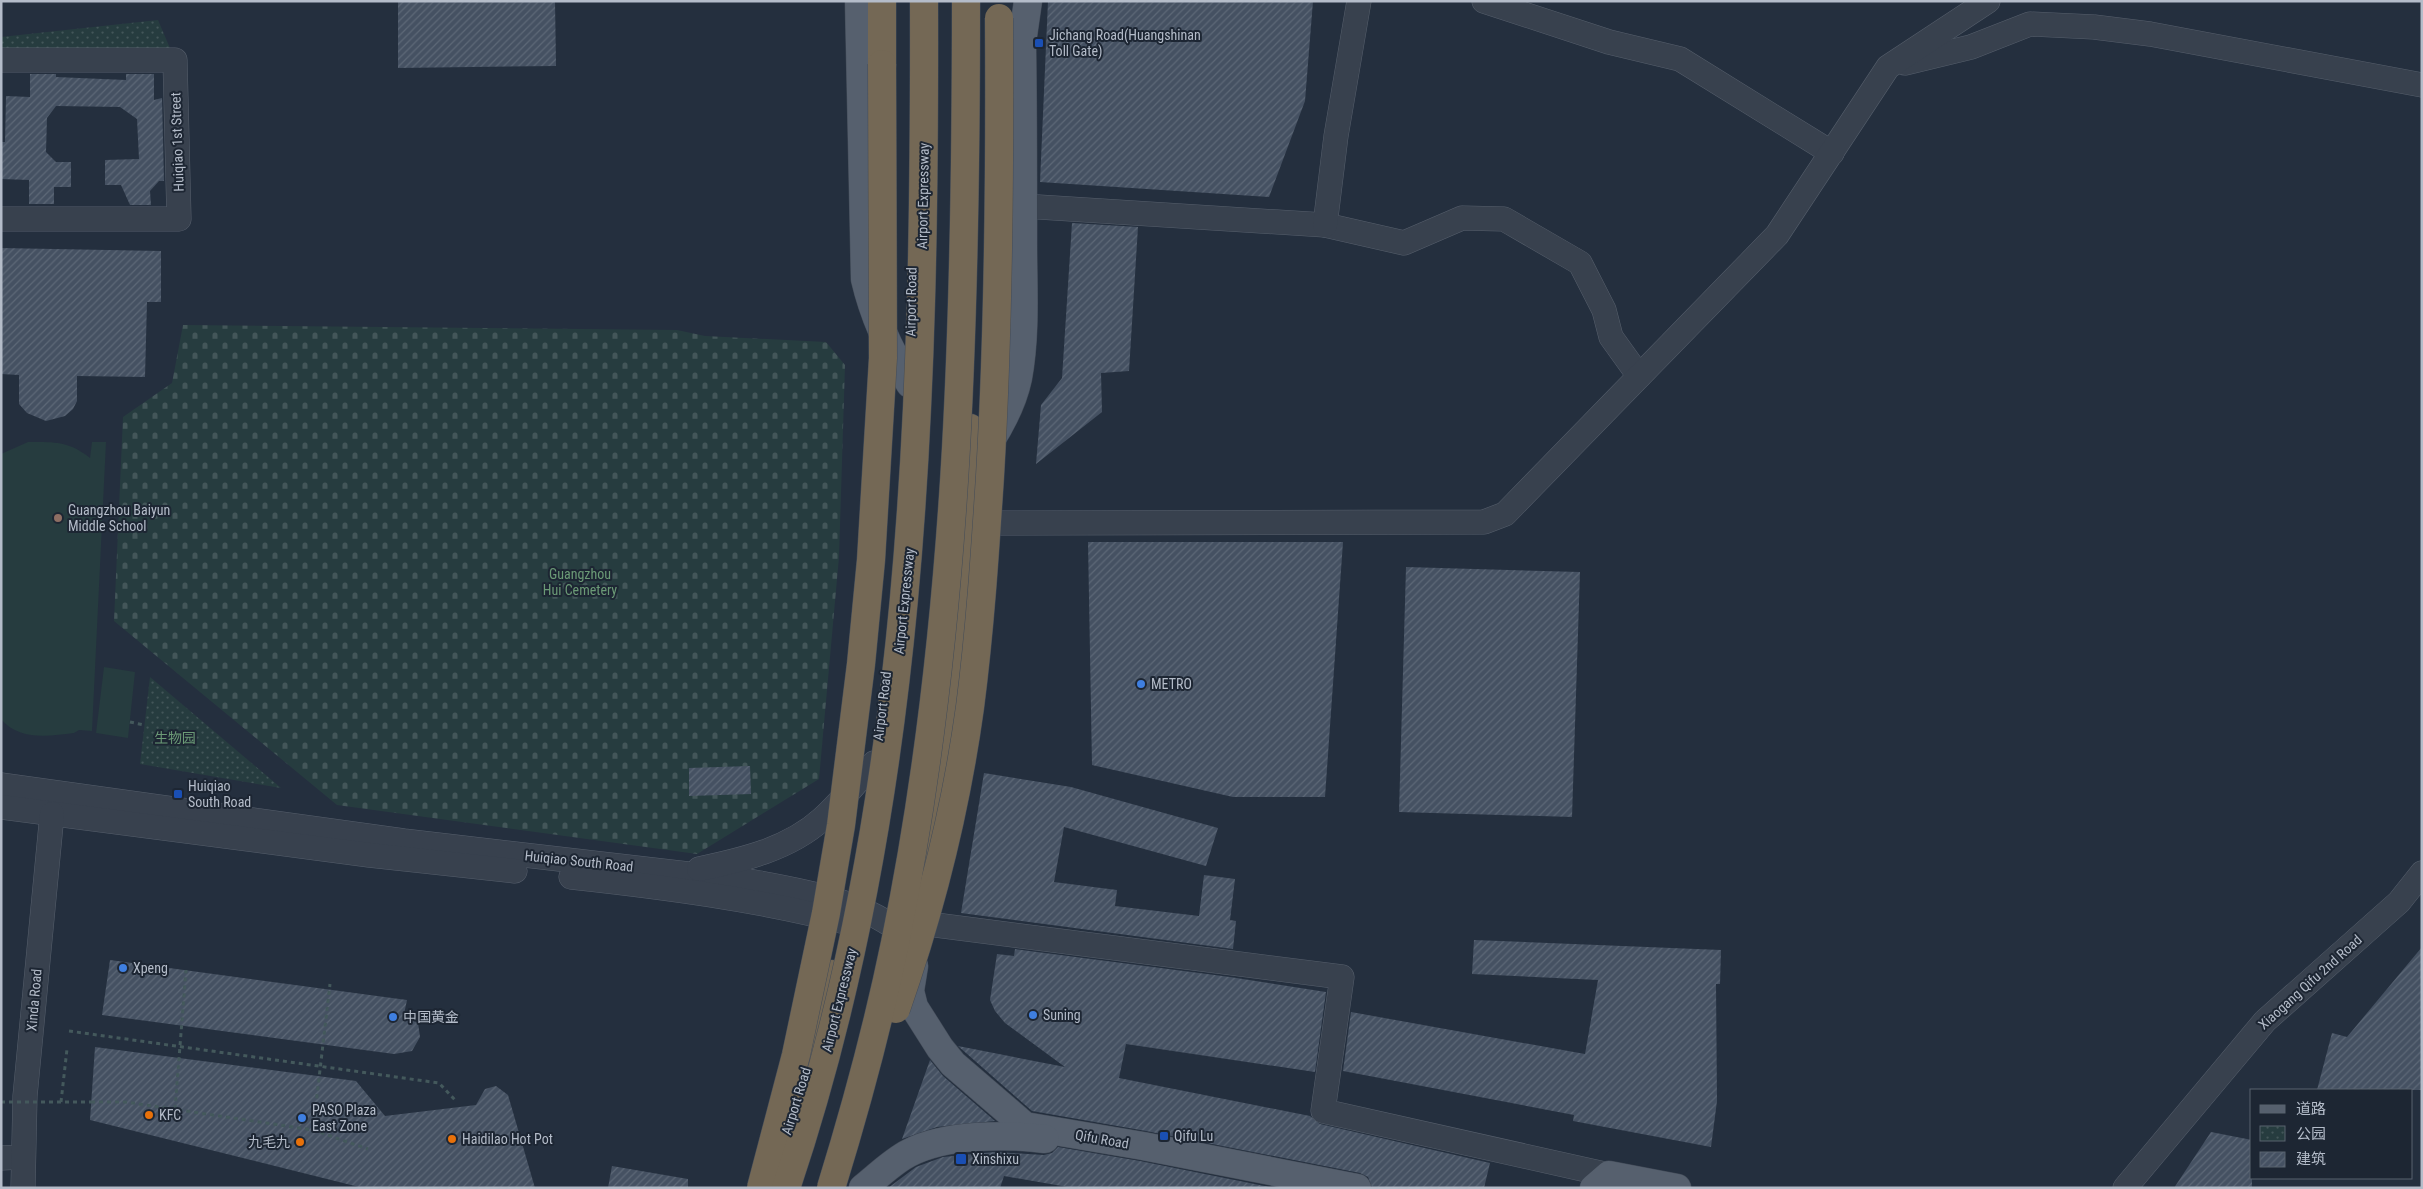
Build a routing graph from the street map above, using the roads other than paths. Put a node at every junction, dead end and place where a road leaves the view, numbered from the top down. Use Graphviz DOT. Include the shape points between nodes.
graph roads {
  1 [pos="859,1"];
  2 [pos="882,1"];
  3 [pos="913,1"];
  4 [pos="924,1"];
  5 [pos="966,1"];
  6 [pos="975,1"];
  7 [pos="1028,1"];
  8 [pos="1359,1"];
  9 [pos="1484,1"];
  10 [pos="1988,1"];
  11 [pos="1000,10"];
  12 [pos="1,60"];
  13 [pos="1888,67"];
  14 [pos="2422,85"];
  15 [pos="1832,153"];
  16 [pos="1023,206"];
  17 [pos="1,219"];
  18 [pos="1325,225"];
  19 [pos="1639,376"];
  20 [pos="910,384"];
  21 [pos="969,468"];
  22 [pos="966,523"];
  23 [pos="874,763"];
  24 [pos="1,785"];
  25 [pos="1,807"];
  26 [pos="109,811"];
  27 [pos="52,814"];
  28 [pos="684,872"];
  29 [pos="2422,873"];
  30 [pos="847,913"];
  31 [pos="914,930"];
  32 [pos="12,1158"];
  33 [pos="1604,1184"];
  34 [pos="23,1188"];
  35 [pos="761,1188"];
  36 [pos="770,1188"];
  37 [pos="786,1188"];
  38 [pos="832,1188"];
  39 [pos="845,1188"];
  40 [pos="864,1188"];
  41 [pos="1315,1188"];
  42 [pos="1357,1188"];
  43 [pos="1677,1188"];
  44 [pos="2125,1188"];
  1 -- 20 [label="main road" via="865,279 876,322"];
  2 -- 35 [label="highway, bridge" via="883,358 871,560 861,664 843,816 826,914 796,1055"];
  3 -- 20 [label="highway, Airport Road"];
  4 -- 37 [label="highway, Airport Expressway, bridge" via="917,426 898,661 877,814 851,950 816,1090"];
  5 -- 38 [label="highway, bridge" via="964,269 957,450 931,721 895,944 866,1067"];
  6 -- 21 [label="highway"];
  7 -- 16 [label="main road" via="1022,42"];
  8 -- 18 [label="street"];
  9 -- 15 [label="street" via="1609,42 1680,59"];
  10 -- 13 [label="street"];
  11 -- 38 [label="highway, bridge" via="995,381 970,708 948,826 922,929"];
  12 -- 17 [label="street, Huiqiao 1st Street" via="175,60 179,219"];
  13 -- 14 [label="street" via="1971,47 2030,24 2150,34"];
  13 -- 15 [label="street"];
  15 -- 19 [label="street" via="1777,235"];
  16 -- 18 [label="street"];
  16 -- 21 [label="main road" via="1023,299 1018,378 1002,424"];
  18 -- 19 [label="street" via="1404,243 1462,218 1504,218 1580,263 1604,310 1611,337"];
  19 -- 22 [label="street" via="1505,514 1484,522"];
  20 -- 23 [label="highway, Airport Road" via="893,614"];
  21 -- 22 [label="highway"];
  22 -- 31 [label="highway" via="951,697"];
  23 -- 28 [label="street" via="821,820 801,834 756,855"];
  23 -- 30 [label="highway, Airport Road"];
  24 -- 26 [label="street, Huiqiao South Road"];
  25 -- 27 [label="street, Huiqiao South Road"];
  26 -- 27 [label="street, Huiqiao South Road"];
  26 -- 28 [label="street, Huiqiao South Road"];
  26 -- 30 [label="street, Huiqiao South Road" via="369,855 677,889 772,905"];
  27 -- 32 [label="street, Xinda Road" via="25,1096"];
  28 -- 30 [label="street, Huiqiao South Road" via="798,890"];
  29 -- 44 [label="street, Xiaogang Qifu 2nd Road" via="2399,902 2265,1021"];
  30 -- 31 [label="street, Huiqiao South Road"];
  30 -- 36 [label="highway, Airport Road" via="801,1087"];
  31 -- 33 [label="street" via="1342,977 1323,1111"];
  31 -- 39 [label="highway"];
  31 -- 42 [label="main road, Qifu Road" via="910,990 914,1007 953,1064 1025,1126"];
  32 -- 34 [label="street, Xinda Road"];
  33 -- 43 [label="main road"];
  40 -- 41 [label="main road, Qifu Road" via="909,1153 945,1141 1026,1137 1136,1152"];
}
